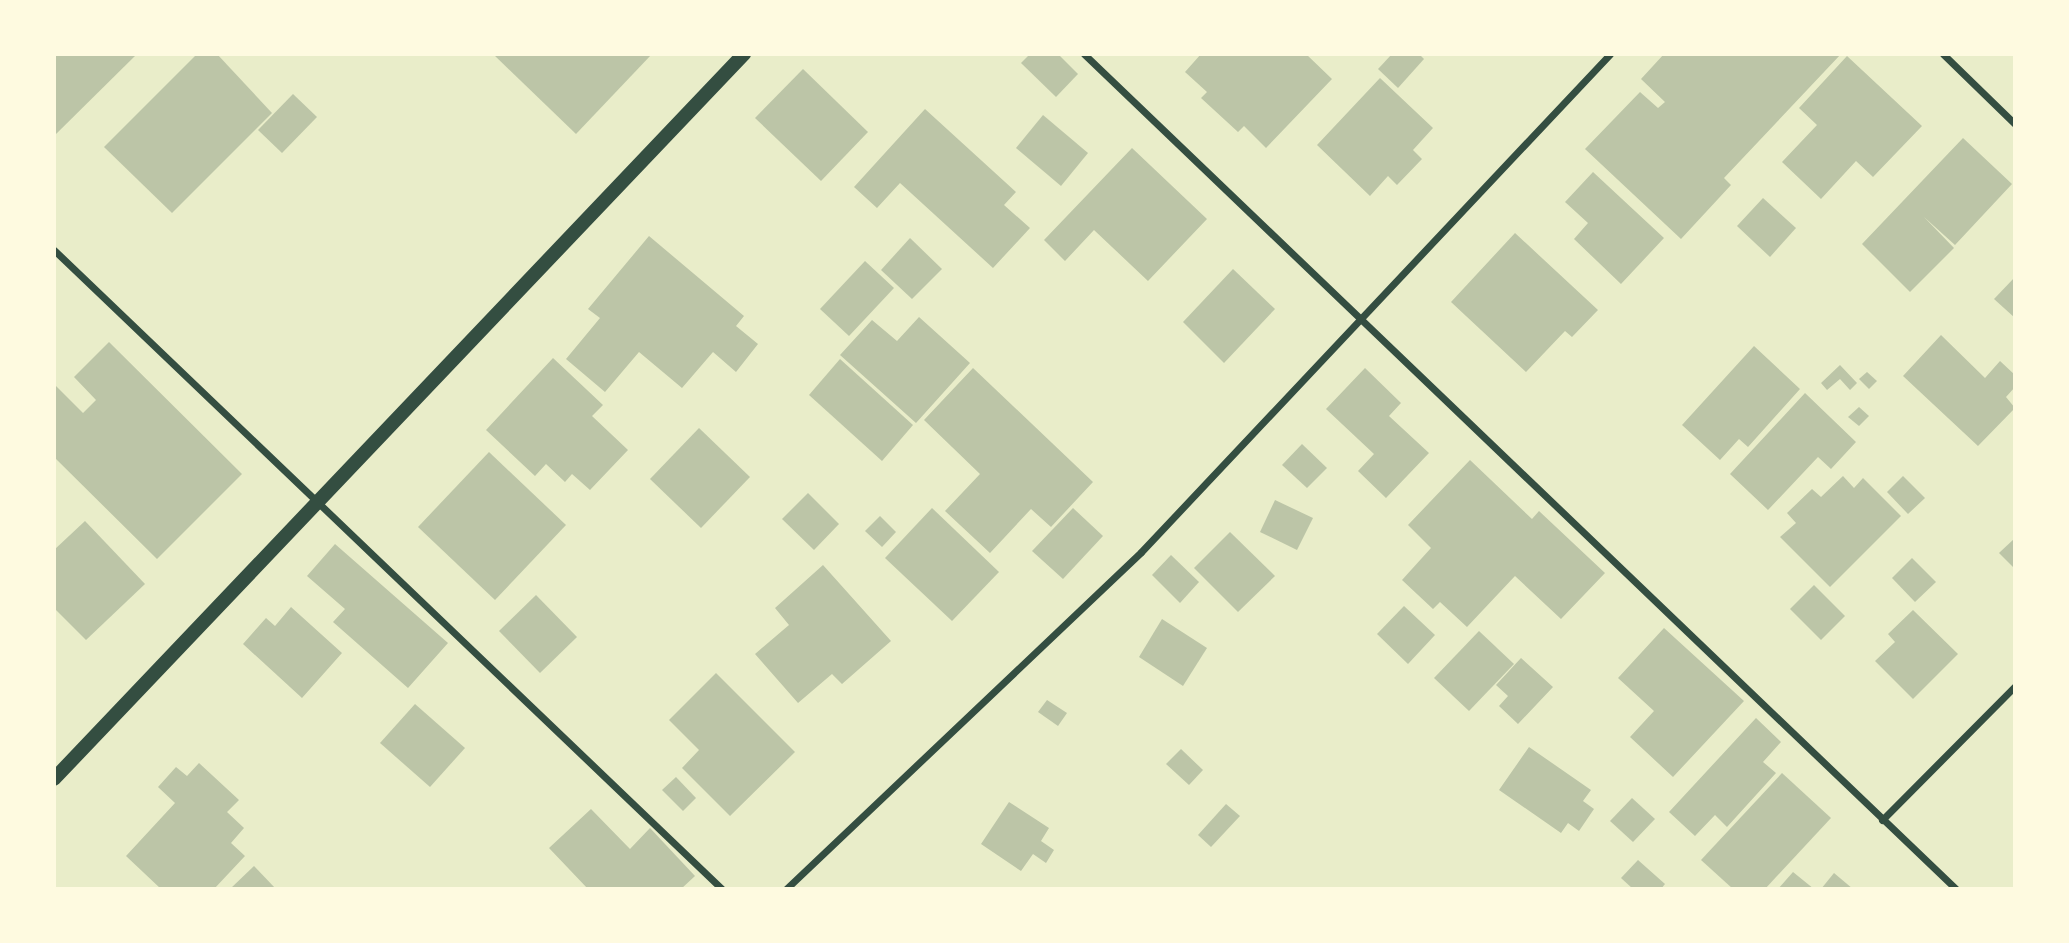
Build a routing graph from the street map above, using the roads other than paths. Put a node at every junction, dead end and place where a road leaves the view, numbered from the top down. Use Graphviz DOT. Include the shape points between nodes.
graph roads {
  1 [pos="744,54"];
  2 [pos="1084,54"];
  3 [pos="1610,54"];
  4 [pos="1943,54"];
  5 [pos="2015,124"];
  6 [pos="54,250"];
  7 [pos="1361,316"];
  8 [pos="316,504"];
  9 [pos="2015,686"];
  10 [pos="54,779"];
  11 [pos="1882,820"];
  12 [pos="722,889"];
  13 [pos="786,889"];
  14 [pos="1956,889"];
  1 -- 8 [label="main road"];
  2 -- 7 [label="street"];
  3 -- 7 [label="street"];
  4 -- 5 [label="street"];
  6 -- 8 [label="street"];
  7 -- 11 [label="street"];
  7 -- 13 [label="street" via="1141,552"];
  8 -- 10 [label="main road"];
  8 -- 12 [label="street"];
  9 -- 11 [label="street"];
  11 -- 14 [label="street"];
}
